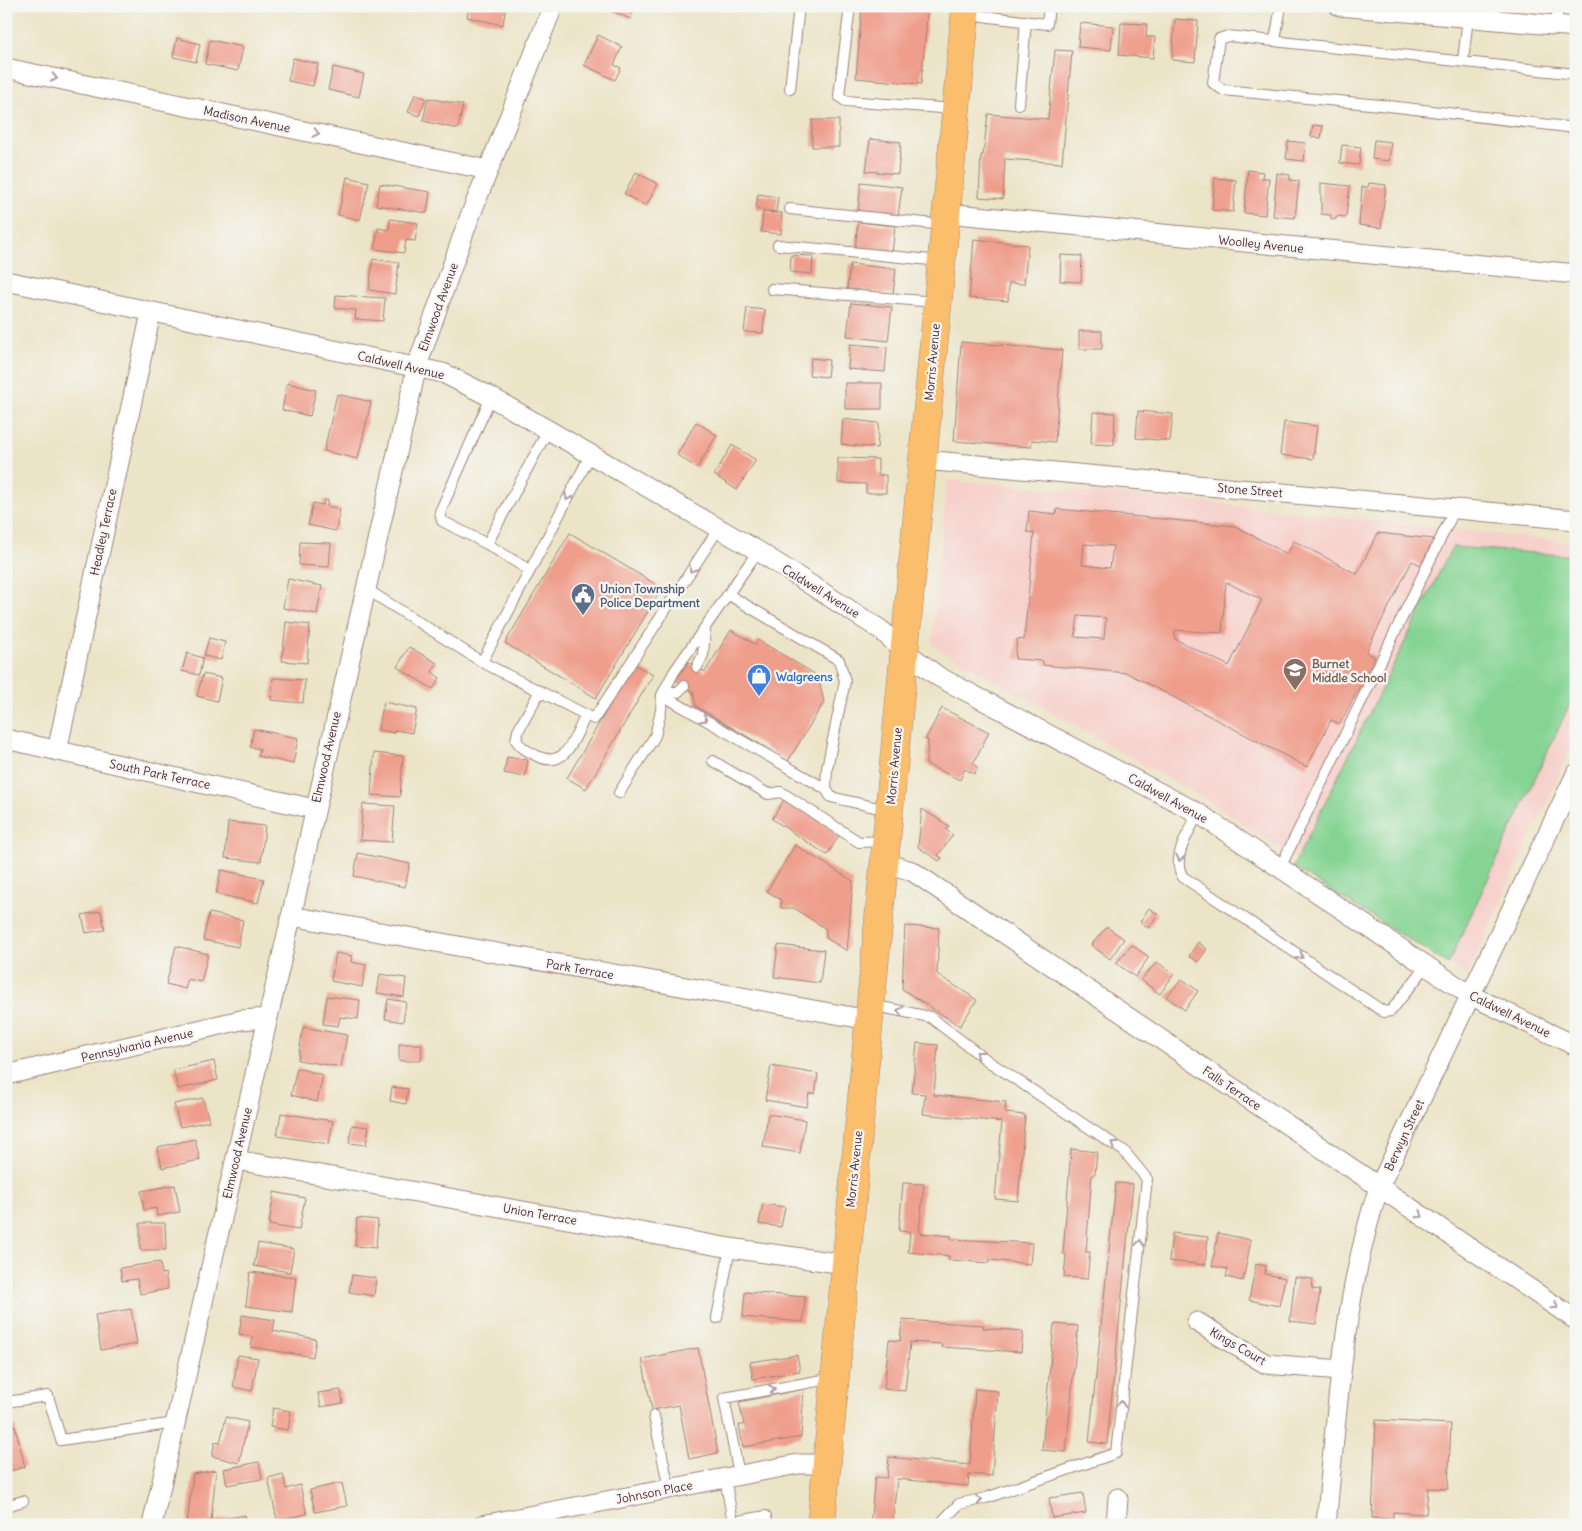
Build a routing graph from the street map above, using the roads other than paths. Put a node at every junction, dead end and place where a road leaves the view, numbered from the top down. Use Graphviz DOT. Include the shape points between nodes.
graph roads {
  1 [pos="554,6"];
  2 [pos="800,6"];
  3 [pos="850,6"];
  4 [pos="1049,6"];
  5 [pos="1281,6"];
  6 [pos="1339,6"];
  7 [pos="1558,6"];
  8 [pos="966,10"];
  9 [pos="1468,17"];
  10 [pos="1026,21"];
  11 [pos="1556,25"];
  12 [pos="1576,27"];
  13 [pos="1275,40"];
  14 [pos="1463,61"];
  15 [pos="6,68"];
  16 [pos="1576,74"];
  17 [pos="790,89"];
  18 [pos="1019,104"];
  19 [pos="956,109"];
  20 [pos="1576,128"];
  21 [pos="488,170"];
  22 [pos="790,209"];
  23 [pos="946,219"];
  24 [pos="778,245"];
  25 [pos="942,261"];
  26 [pos="1576,274"];
  27 [pos="6,281"];
  28 [pos="772,289"];
  29 [pos="938,302"];
  30 [pos="151,313"];
  31 [pos="417,366"];
  32 [pos="491,397"];
  33 [pos="548,430"];
  34 [pos="591,454"];
  35 [pos="924,460"];
  36 [pos="1455,509"];
  37 [pos="1576,520"];
  38 [pos="719,528"];
  39 [pos="487,544"];
  40 [pos="758,551"];
  41 [pos="529,570"];
  42 [pos="366,589"];
  43 [pos="729,595"];
  44 [pos="705,629"];
  45 [pos="904,651"];
  46 [pos="482,662"];
  47 [pos="697,667"];
  48 [pos="684,686"];
  49 [pos="540,691"];
  50 [pos="663,693"];
  51 [pos="590,717"];
  52 [pos="6,739"];
  53 [pos="57,751"];
  54 [pos="713,761"];
  55 [pos="1576,774"];
  56 [pos="826,788"];
  57 [pos="619,792"];
  58 [pos="314,808"];
  59 [pos="1568,810"];
  60 [pos="890,811"];
  61 [pos="1198,813"];
  62 [pos="886,852"];
  63 [pos="1280,868"];
  64 [pos="291,916"];
  65 [pos="1426,965"];
  66 [pos="1470,995"];
  67 [pos="870,1013"];
  68 [pos="268,1018"];
  69 [pos="1576,1046"];
  70 [pos="6,1075"];
  71 [pos="236,1160"];
  72 [pos="1380,1188"];
  73 [pos="730,1248"];
  74 [pos="845,1264"];
  75 [pos="717,1318"];
  76 [pos="1576,1320"];
  77 [pos="1196,1322"];
  78 [pos="1341,1370"];
  79 [pos="835,1377"];
  80 [pos="6,1402"];
  81 [pos="654,1416"];
  82 [pos="175,1423"];
  83 [pos="827,1464"];
  84 [pos="732,1477"];
  85 [pos="669,1489"];
  86 [pos="1118,1498"];
  87 [pos="23,1501"];
  88 [pos="6,1506"];
  89 [pos="733,1522"];
  90 [pos="152,1525"];
  91 [pos="482,1525"];
  92 [pos="717,1525"];
  93 [pos="767,1525"];
  94 [pos="820,1525"];
  95 [pos="939,1525"];
  96 [pos="1116,1525"];
  97 [pos="1326,1525"];
  1 -- 21 [label="street, Elmwood Avenue"];
  2 -- 17 [label="lane"];
  3 -- 19 [label="lane" via="839,96 845,101"];
  4 -- 10 [label="lane" via="1047,24"];
  5 -- 13 [label="lane"];
  6 -- 9 [label="street"];
  7 -- 11 [label="lane"];
  8 -- 10 [label="lane"];
  8 -- 19 [label="main road, Morris Avenue"];
  9 -- 11 [label="street"];
  9 -- 14 [label="lane"];
  10 -- 18 [label="lane"];
  11 -- 12 [label="street"];
  13 -- 14 [label="lane"];
  13 -- 20 [label="lane" via="1219,38 1213,83 1223,90"];
  14 -- 16 [label="lane"];
  15 -- 21 [label="street, Madison Avenue, one-way"];
  19 -- 23 [label="main road, Morris Avenue"];
  21 -- 31 [label="street, Elmwood Avenue"];
  22 -- 23 [label="lane"];
  23 -- 25 [label="main road, Morris Avenue"];
  23 -- 26 [label="street, Woolley Avenue"];
  24 -- 25 [label="lane"];
  25 -- 29 [label="main road, Morris Avenue"];
  27 -- 30 [label="street, Caldwell Avenue"];
  28 -- 29 [label="lane"];
  29 -- 35 [label="main road, Morris Avenue"];
  30 -- 31 [label="street, Caldwell Avenue"];
  30 -- 53 [label="street, Headley Terrace"];
  31 -- 32 [label="street, Caldwell Avenue" via="442,372"];
  31 -- 42 [label="street, Elmwood Avenue"];
  32 -- 33 [label="street, Caldwell Avenue"];
  32 -- 39 [label="lane" via="440,512 442,522"];
  33 -- 34 [label="street, Caldwell Avenue"];
  33 -- 39 [label="lane"];
  34 -- 38 [label="street, Caldwell Avenue"];
  34 -- 41 [label="lane, one-way"];
  35 -- 36 [label="street, Stone Street"];
  35 -- 45 [label="main road, Morris Avenue"];
  36 -- 37 [label="street, Stone Street"];
  36 -- 63 [label="lane"];
  38 -- 40 [label="street, Caldwell Avenue"];
  38 -- 51 [label="lane, one-way"];
  39 -- 41 [label="lane"];
  40 -- 43 [label="lane"];
  40 -- 45 [label="street, Caldwell Avenue" via="882,630"];
  41 -- 46 [label="lane"];
  42 -- 46 [label="lane"];
  42 -- 58 [label="street, Elmwood Avenue"];
  43 -- 44 [label="lane"];
  43 -- 56 [label="lane" via="839,660 845,681 827,768"];
  44 -- 47 [label="lane" via="704,655"];
  44 -- 50 [label="lane"];
  45 -- 60 [label="main road, Morris Avenue"];
  45 -- 61 [label="street, Caldwell Avenue" via="940,677"];
  46 -- 49 [label="lane"];
  48 -- 50 [label="lane" via="678,692"];
  49 -- 51 [label="lane"];
  49 -- 51 [label="lane" via="518,731 516,740 522,749 547,760 557,760 565,754"];
  50 -- 56 [label="lane, one-way"];
  50 -- 57 [label="lane" via="654,736"];
  52 -- 53 [label="street, South Park Terrace"];
  53 -- 58 [label="street, South Park Terrace"];
  54 -- 62 [label="lane" via="768,794 781,792 859,842"];
  55 -- 59 [label="street, Berwyn Street"];
  56 -- 60 [label="lane" via="831,797"];
  58 -- 64 [label="street, Elmwood Avenue"];
  59 -- 66 [label="street, Berwyn Street"];
  60 -- 62 [label="main road, Morris Avenue"];
  61 -- 63 [label="street, Caldwell Avenue"];
  61 -- 65 [label="lane, one-way" via="1177,858 1182,876 1378,1008 1384,1012 1391,1011"];
  62 -- 67 [label="main road, Morris Avenue"];
  62 -- 72 [label="street, Falls Terrace"];
  63 -- 65 [label="street, Caldwell Avenue"];
  64 -- 67 [label="street, Park Terrace"];
  64 -- 68 [label="street, Elmwood Avenue"];
  65 -- 66 [label="street, Caldwell Avenue"];
  66 -- 69 [label="street, Caldwell Avenue"];
  66 -- 72 [label="street, Berwyn Street"];
  67 -- 74 [label="main road, Morris Avenue"];
  95 -- 67 [label="lane, one-way" via="959,1504 986,1498 1116,1452 1147,1179 1124,1151 988,1061 930,1016"];
  68 -- 70 [label="street, Pennsylvania Avenue" via="241,1020"];
  68 -- 71 [label="street, Elmwood Avenue"];
  71 -- 73 [label="street, Union Terrace"];
  71 -- 82 [label="street, Elmwood Avenue"];
  72 -- 76 [label="street, Falls Terrace, one-way"];
  72 -- 78 [label="street, Berwyn Street" via="1356,1275"];
  73 -- 74 [label="street, Union Terrace"];
  73 -- 75 [label="lane"];
  74 -- 79 [label="main road, Morris Avenue"];
  77 -- 78 [label="street, Kings Court" via="1266,1364"];
  78 -- 97 [label="street, Berwyn Street"];
  79 -- 83 [label="main road, Morris Avenue"];
  84 -- 79 [label="lane, one-way" via="724,1398"];
  80 -- 82 [label="lane" via="48,1396 61,1440"];
  81 -- 85 [label="lane"];
  82 -- 90 [label="street, Elmwood Avenue"];
  83 -- 84 [label="street, Johnson Place" via="798,1464"];
  83 -- 94 [label="main road, Morris Avenue"];
  84 -- 85 [label="street, Johnson Place"];
  84 -- 89 [label="lane"];
  85 -- 91 [label="street, Johnson Place"];
  86 -- 96 [label="street"];
  87 -- 88 [label="lane"];
  89 -- 92 [label="lane"];
  89 -- 93 [label="lane" via="766,1516"];
}
